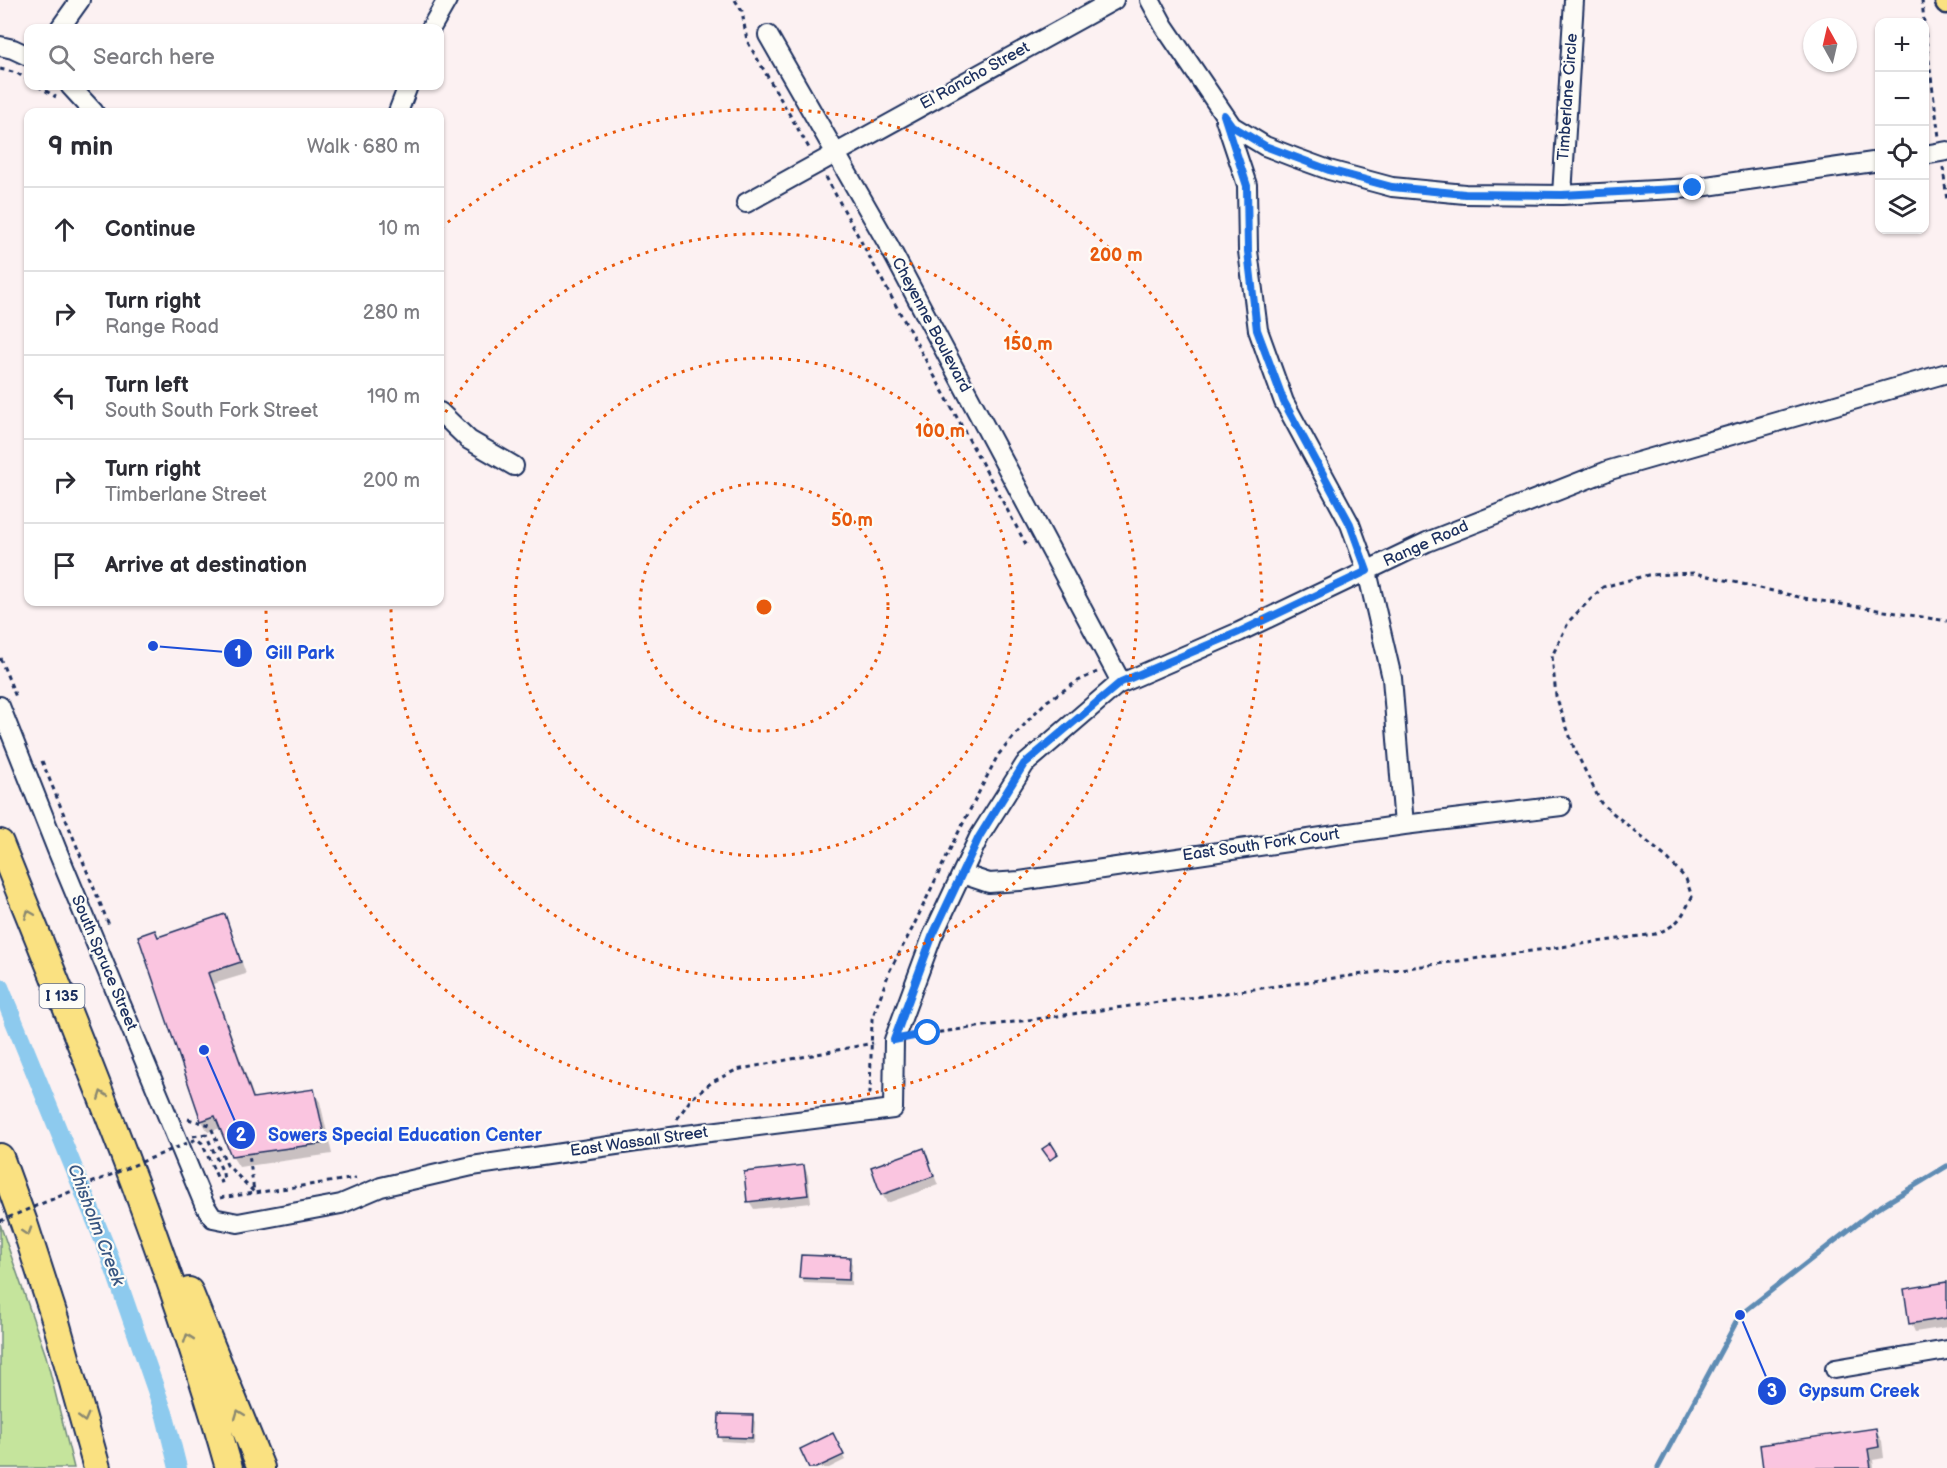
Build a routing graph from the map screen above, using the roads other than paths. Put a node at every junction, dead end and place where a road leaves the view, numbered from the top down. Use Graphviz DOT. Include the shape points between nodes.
graph roads {
  1 [pos="80,0"];
  2 [pos="447,0"];
  3 [pos="1114,0"];
  4 [pos="1150,0"];
  5 [pos="1574,0"];
  6 [pos="63,24"];
  7 [pos="433,24"];
  8 [pos="768,35"];
  9 [pos="0,46"];
  10 [pos="24,54"];
  11 [pos="74,90"];
  12 [pos="406,90"];
  13 [pos="90,108"];
  14 [pos="400,108"];
  15 [pos="1224,115"];
  16 [pos="837,153"];
  17 [pos="1875,162"];
  18 [pos="1562,195"];
  19 [pos="746,203"];
  20 [pos="1947,373"];
  21 [pos="444,416"];
  22 [pos="514,466"];
  23 [pos="1367,571"];
  24 [pos="1121,682"];
  25 [pos="0,706"];
  26 [pos="1561,806"];
  27 [pos="1404,825"];
  28 [pos="0,843"];
  29 [pos="962,874"];
  30 [pos="892,1109"];
  31 [pos="123,1149"];
  32 [pos="0,1157"];
  33 [pos="213,1218"];
  34 [pos="1947,1350"];
  35 [pos="1835,1369"];
  36 [pos="97,1468"];
  37 [pos="229,1468"];
  38 [pos="261,1468"];
  1 -- 6 [label="street"];
  2 -- 7 [label="street"];
  3 -- 16 [label="street, El Rancho Street"];
  4 -- 15 [label="street"];
  5 -- 18 [label="street, Timberlane Circle"];
  8 -- 16 [label="street, Cheyenne Boulevard"];
  9 -- 10 [label="street"];
  11 -- 13 [label="street"];
  12 -- 14 [label="street"];
  15 -- 18 [label="street" via="1232,126 1265,146 1329,170 1392,187 1465,194"];
  15 -- 23 [label="street" via="1247,186 1248,251 1257,330 1284,402 1350,524"];
  16 -- 19 [label="street, El Rancho Street"];
  16 -- 24 [label="street, Cheyenne Boulevard"];
  17 -- 18 [label="street" via="1693,188"];
  20 -- 23 [label="street, Range Road" via="1610,470 1427,542"];
  21 -- 22 [label="street" via="469,440"];
  23 -- 24 [label="street, Range Road"];
  23 -- 27 [label="street" via="1392,678"];
  24 -- 29 [label="street, Range Road" via="1024,764 979,837"];
  25 -- 33 [label="street, South Spruce Street"];
  26 -- 27 [label="street, East South Fork Court"];
  27 -- 29 [label="street, East South Fork Court" via="1020,881 989,883"];
  31 -- 28 [label="highway, I 135, one-way"];
  29 -- 30 [label="street, Range Road" via="932,937 894,1040"];
  30 -- 33 [label="street, East Wassall Street" via="472,1166 381,1187 341,1203 237,1223"];
  37 -- 31 [label="highway, I 135, one-way" via="208,1393"];
  38 -- 31 [label="highway, one-way" via="159,1219"];
  32 -- 36 [label="highway, one-way" via="56,1322"];
  34 -- 35 [label="street"];
}
